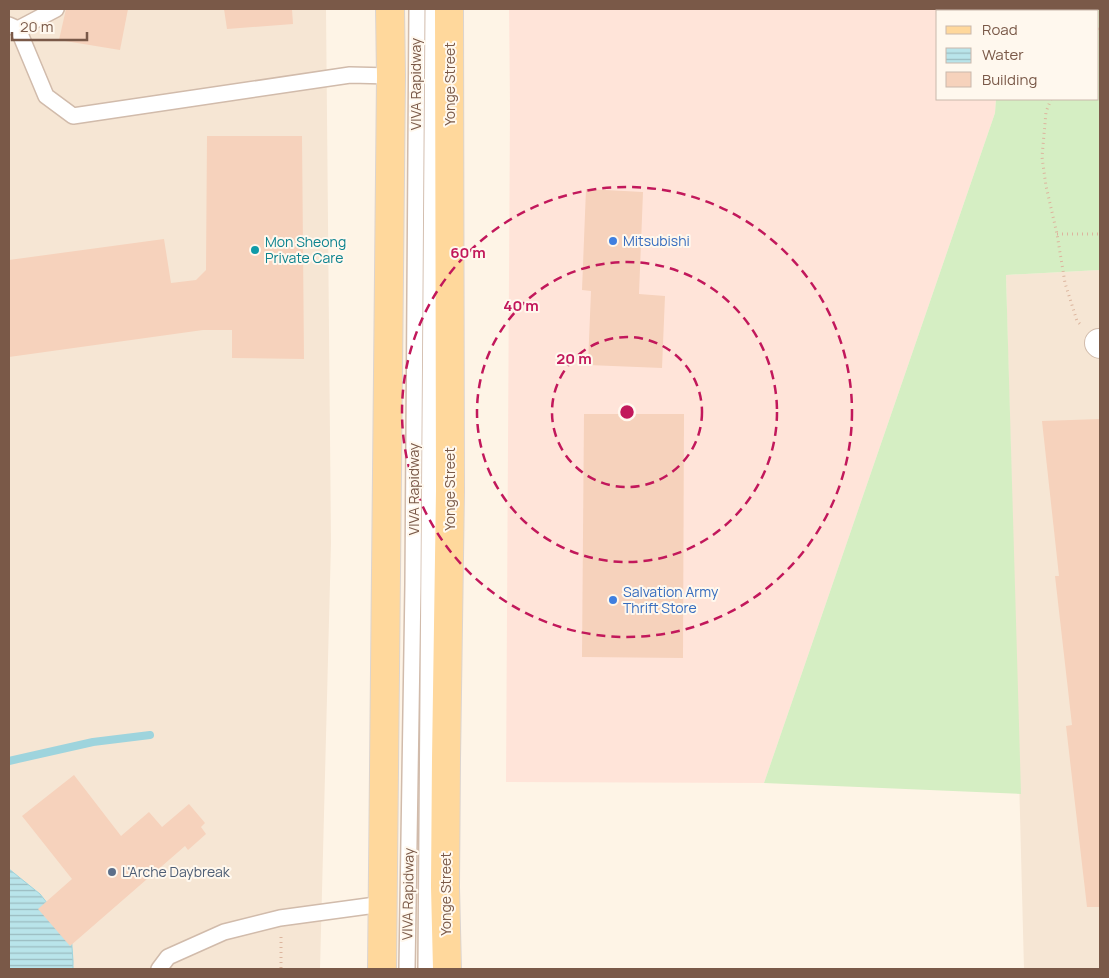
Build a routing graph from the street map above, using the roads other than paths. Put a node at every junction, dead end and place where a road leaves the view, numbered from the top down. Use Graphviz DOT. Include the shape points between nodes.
graph roads {
  1 [pos="56,9"];
  2 [pos="390,9"];
  3 [pos="416,9"];
  4 [pos="433,9"];
  5 [pos="450,9"];
  6 [pos="14,27"];
  7 [pos="391,76"];
  8 [pos="383,904"];
  9 [pos="159,969"];
  10 [pos="382,969"];
  11 [pos="407,969"];
  12 [pos="426,969"];
  13 [pos="446,969"];
  1 -- 6 [label="lane"];
  2 -- 7 [label="main road"];
  3 -- 11 [label="lane, VIVA Rapidway"];
  4 -- 12 [label="lane, VIVA Rapidway"];
  5 -- 13 [label="main road, Yonge Street"];
  6 -- 7 [label="lane" via="46,96 74,116 350,75"];
  7 -- 8 [label="main road"];
  8 -- 9 [label="lane" via="280,918 224,932 168,957"];
  8 -- 10 [label="main road"];
}
